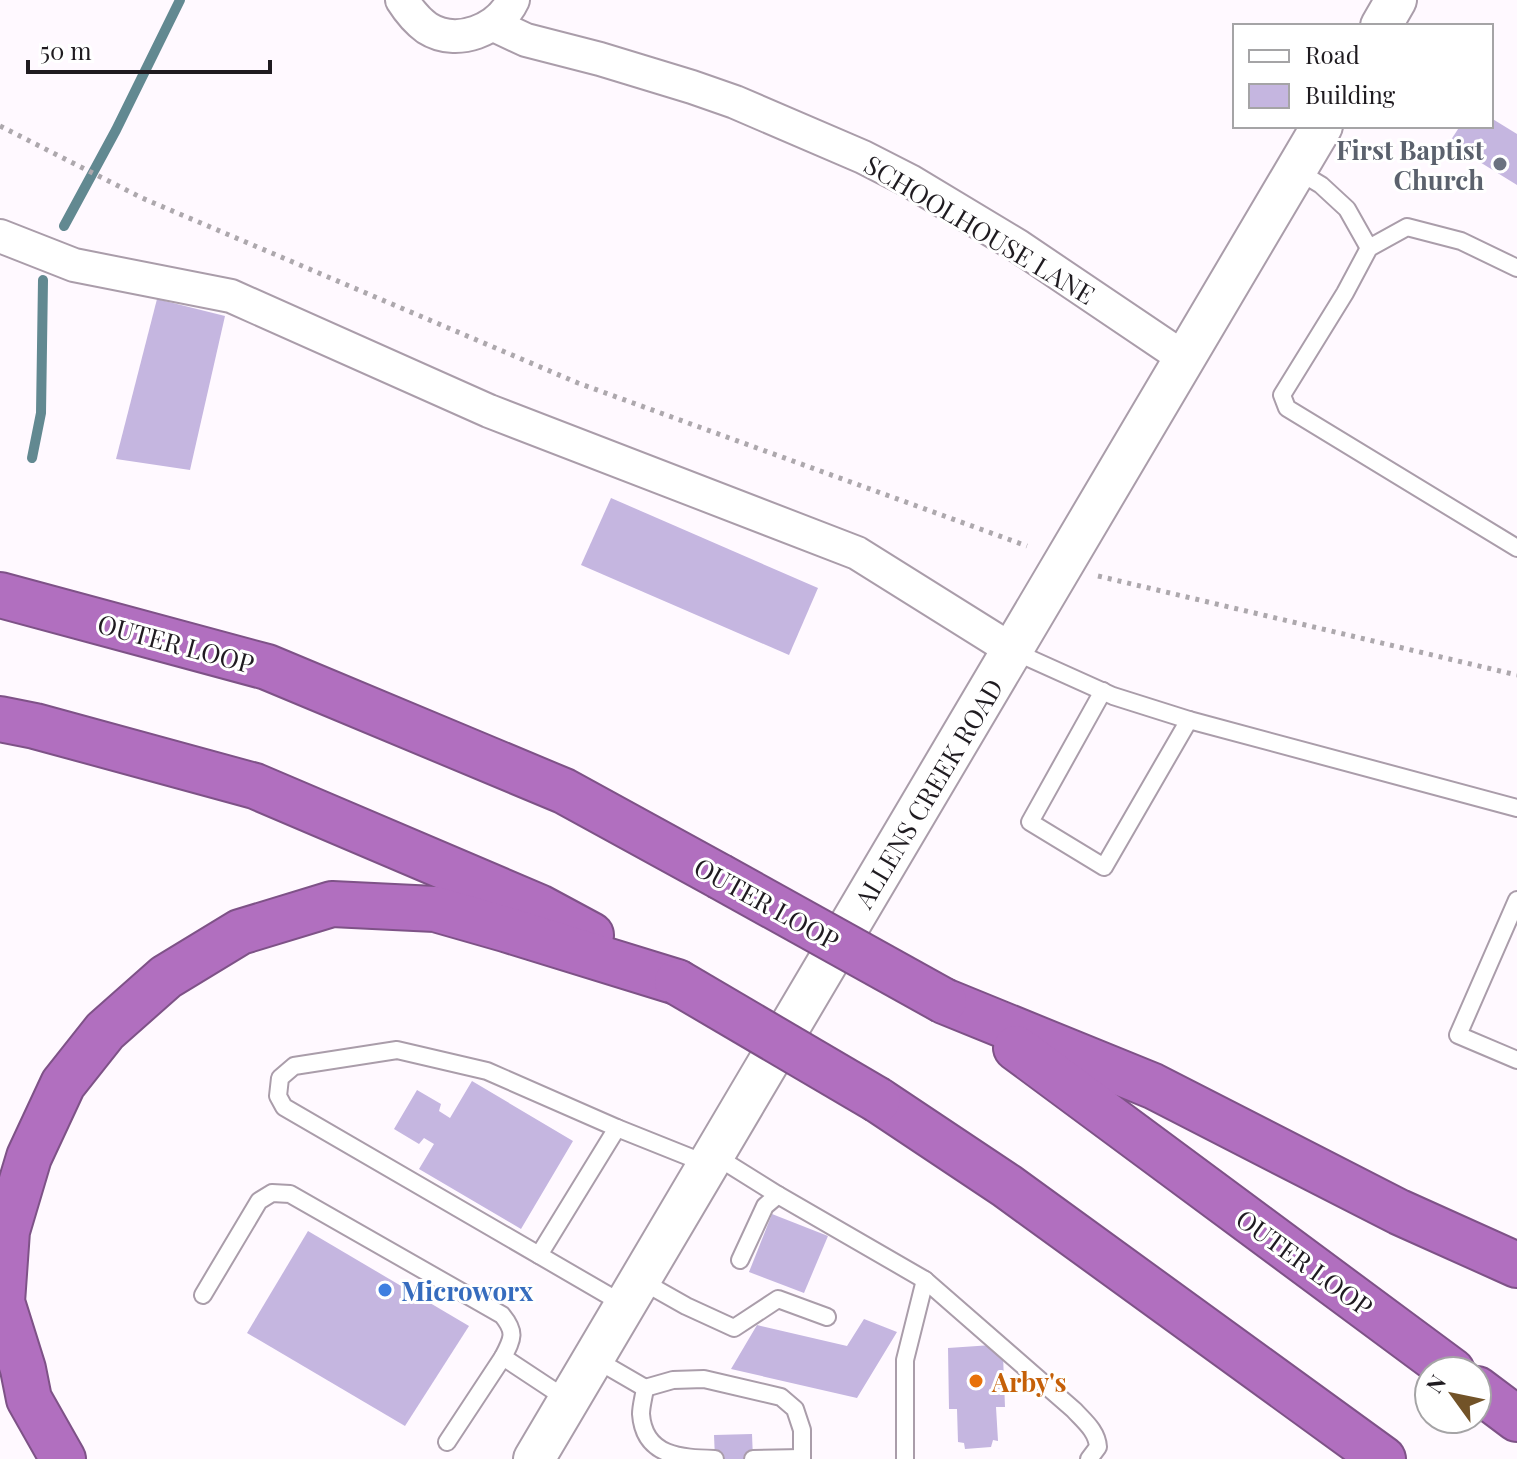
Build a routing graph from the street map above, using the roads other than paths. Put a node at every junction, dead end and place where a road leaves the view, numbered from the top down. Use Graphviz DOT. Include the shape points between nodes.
graph roads {
  1 [pos="402,0"];
  2 [pos="1396,0"];
  3 [pos="504,12"];
  4 [pos="1382,24"];
  5 [pos="1321,128"];
  6 [pos="1296,170"];
  7 [pos="2,237"];
  8 [pos="1369,248"];
  9 [pos="1517,268"];
  10 [pos="1184,358"];
  11 [pos="1517,548"];
  12 [pos="0,595"];
  13 [pos="1012,650"];
  14 [pos="1103,691"];
  15 [pos="0,719"];
  16 [pos="1189,720"];
  17 [pos="1517,808"];
  18 [pos="1517,900"];
  19 [pos="677,982"];
  20 [pos="944,1001"];
  21 [pos="1517,1060"];
  22 [pos="617,1128"];
  23 [pos="711,1160"];
  24 [pos="778,1195"];
  25 [pos="539,1255"];
  26 [pos="740,1260"];
  27 [pos="1517,1265"];
  28 [pos="925,1280"];
  29 [pos="633,1292"];
  30 [pos="203,1295"];
  31 [pos="827,1317"];
  32 [pos="1430,1355"];
  33 [pos="503,1357"];
  34 [pos="593,1359"];
  35 [pos="645,1388"];
  36 [pos="569,1401"];
  37 [pos="1493,1401"];
  38 [pos="1517,1419"];
  39 [pos="447,1442"];
  40 [pos="802,1458"];
  41 [pos="63,1459"];
  42 [pos="534,1459"];
  43 [pos="715,1459"];
  44 [pos="753,1459"];
  45 [pos="905,1459"];
  46 [pos="1089,1459"];
  47 [pos="1383,1459"];
  1 -- 3 [label="street, SCHOOLHOUSE LANE" via="413,17 446,35 468,36"];
  2 -- 4 [label="street"];
  3 -- 10 [label="street, SCHOOLHOUSE LANE" via="526,40 706,92 863,157 1018,246"];
  5 -- 6 [label="street, ALLENS CREEK ROAD"];
  6 -- 8 [label="lane" via="1347,209"];
  6 -- 10 [label="street, ALLENS CREEK ROAD"];
  7 -- 13 [label="street" via="74,265 231,296 489,411 857,553"];
  8 -- 9 [label="lane" via="1407,227 1461,241"];
  8 -- 11 [label="lane" via="1282,395 1287,408"];
  10 -- 13 [label="street, ALLENS CREEK ROAD"];
  12 -- 20 [label="highway, OUTER LOOP, bridge" via="267,667 564,791"];
  13 -- 14 [label="lane"];
  13 -- 23 [label="street, ALLENS CREEK ROAD"];
  14 -- 16 [label="lane"];
  14 -- 16 [label="lane" via="1030,822 1104,867"];
  15 -- 19 [label="highway" via="255,786 539,907"];
  16 -- 17 [label="lane"];
  18 -- 21 [label="lane" via="1458,1035"];
  19 -- 41 [label="highway" via="435,909 332,904 240,932 166,977 105,1031 63,1084 29,1157 7,1231 2,1302 29,1399"];
  19 -- 47 [label="highway, bridge" via="878,1100 1007,1186"];
  20 -- 27 [label="highway" via="1153,1086 1399,1212"];
  20 -- 32 [label="highway, OUTER LOOP" via="990,1029"];
  22 -- 23 [label="lane"];
  22 -- 25 [label="lane"];
  22 -- 25 [label="lane" via="487,1071 397,1050 294,1066 280,1078 278,1096 284,1107"];
  23 -- 24 [label="lane"];
  23 -- 29 [label="street, ALLENS CREEK ROAD"];
  24 -- 26 [label="lane" via="765,1206"];
  24 -- 28 [label="lane"];
  25 -- 29 [label="lane"];
  28 -- 45 [label="lane" via="905,1360"];
  28 -- 46 [label="lane" via="1074,1410 1097,1436 1098,1447"];
  29 -- 31 [label="lane" via="686,1306 734,1328 778,1299"];
  29 -- 34 [label="street, ALLENS CREEK ROAD"];
  30 -- 33 [label="lane" via="259,1201 272,1193 290,1194 502,1315 513,1335"];
  33 -- 36 [label="lane"];
  33 -- 39 [label="lane"];
  34 -- 35 [label="lane"];
  34 -- 36 [label="street, ALLENS CREEK ROAD"];
  35 -- 40 [label="lane" via="704,1379 781,1397 795,1409"];
  35 -- 43 [label="lane" via="641,1414 657,1447 673,1456"];
  36 -- 42 [label="street, ALLENS CREEK ROAD"];
  37 -- 38 [label="highway"];
  40 -- 44 [label="lane"];
}
